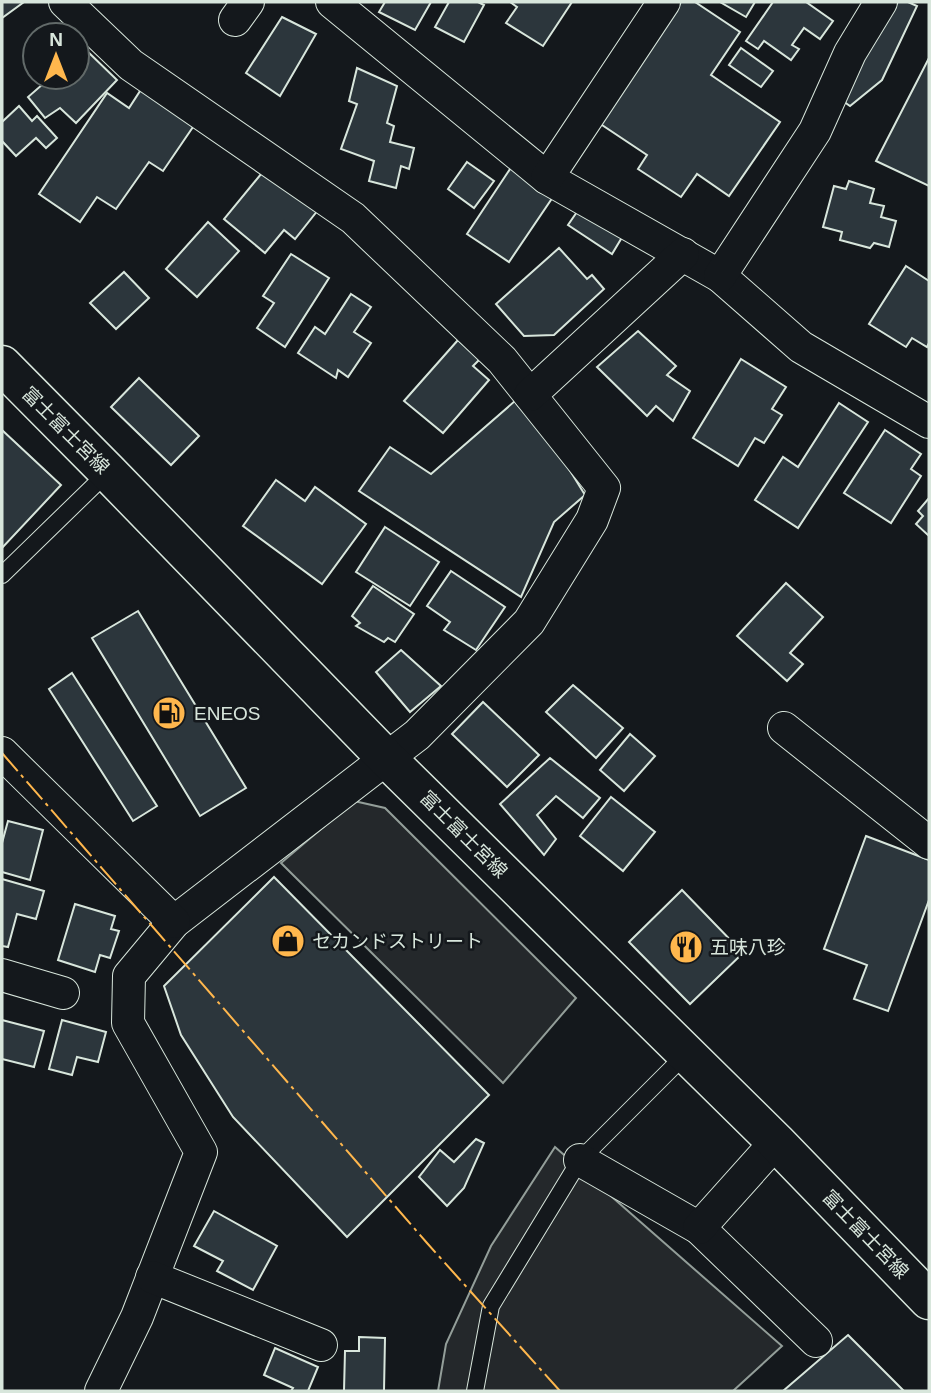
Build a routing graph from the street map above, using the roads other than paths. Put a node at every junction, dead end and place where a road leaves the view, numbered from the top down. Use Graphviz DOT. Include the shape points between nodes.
graph roads {
  1 [pos="65,2"];
  2 [pos="332,2"];
  3 [pos="664,2"];
  4 [pos="881,2"];
  5 [pos="547,178"];
  6 [pos="682,254"];
  7 [pos="720,276"];
  8 [pos="2,365"];
  9 [pos="530,396"];
  10 [pos="929,422"];
  11 [pos="108,471"];
  12 [pos="2,575"];
  13 [pos="784,728"];
  14 [pos="2,753"];
  15 [pos="386,758"];
  16 [pos="929,843"];
  17 [pos="174,922"];
  18 [pos="2,975"];
  19 [pos="63,993"];
  20 [pos="686,1054"];
  21 [pos="776,1142"];
  22 [pos="580,1160"];
  23 [pos="699,1228"];
  24 [pos="152,1277"];
  25 [pos="929,1300"];
  26 [pos="816,1341"];
  27 [pos="321,1345"];
  28 [pos="101,1391"];
  29 [pos="475,1391"];
  1 -- 9 [label="street" via="131,65 353,218 502,360"];
  2 -- 5 [label="street"];
  3 -- 5 [label="street"];
  4 -- 7 [label="street" via="850,53 815,131"];
  5 -- 6 [label="street"];
  6 -- 7 [label="street"];
  6 -- 9 [label="street"];
  7 -- 10 [label="street" via="801,347"];
  8 -- 11 [label="main road, 富士富士宮線"];
  9 -- 15 [label="street" via="604,488 592,520 529,622 417,735"];
  11 -- 12 [label="lane"];
  11 -- 15 [label="main road, 富士富士宮線"];
  13 -- 16 [label="street"];
  14 -- 17 [label="street"];
  15 -- 17 [label="street"];
  15 -- 20 [label="main road, 富士富士宮線"];
  17 -- 24 [label="street" via="129,976 128,1023 201,1152"];
  18 -- 19 [label="street"];
  20 -- 21 [label="main road, 富士富士宮線"];
  20 -- 22 [label="lane"];
  21 -- 23 [label="street"];
  21 -- 25 [label="main road, 富士富士宮線"];
  22 -- 23 [label="street"];
  22 -- 29 [label="lane" via="491,1306"];
  23 -- 26 [label="street"];
  24 -- 27 [label="street"];
  24 -- 28 [label="street"];
}
